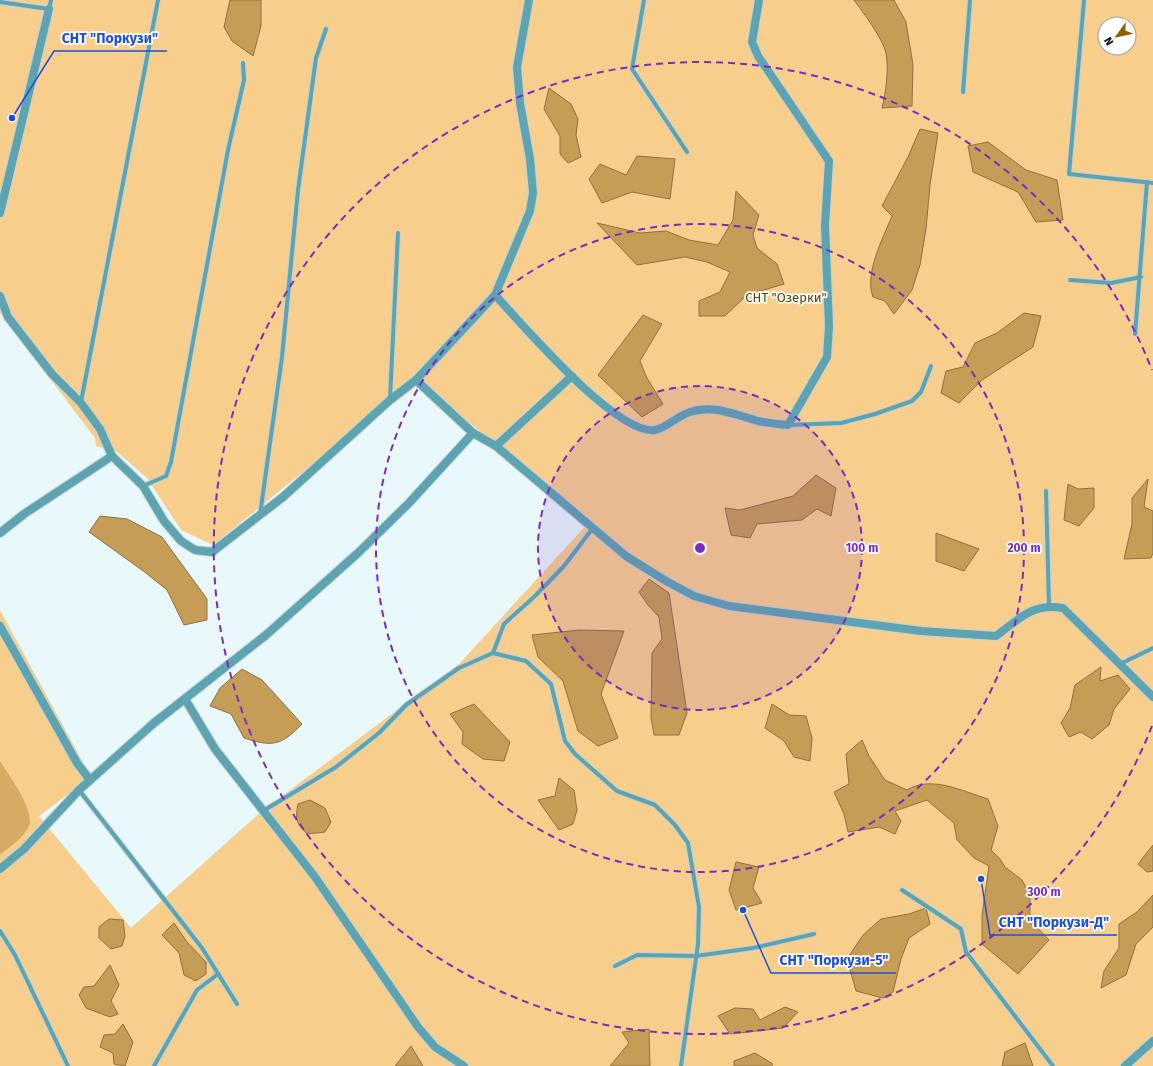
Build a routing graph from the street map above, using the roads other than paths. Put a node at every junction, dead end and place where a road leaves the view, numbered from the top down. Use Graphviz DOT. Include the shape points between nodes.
graph roads {
  1 [pos="51,0"];
  2 [pos="158,0"];
  3 [pos="529,0"];
  4 [pos="644,0"];
  5 [pos="759,0"];
  6 [pos="970,0"];
  7 [pos="1084,0"];
  8 [pos="0,2"];
  9 [pos="49,9"];
  10 [pos="326,29"];
  11 [pos="243,63"];
  12 [pos="963,92"];
  13 [pos="687,152"];
  14 [pos="1147,182"];
  15 [pos="1153,182"];
  16 [pos="0,213"];
  17 [pos="398,233"];
  18 [pos="1141,277"];
  19 [pos="1070,280"];
  20 [pos="495,295"];
  21 [pos="0,296"];
  22 [pos="1135,334"];
  23 [pos="931,366"];
  24 [pos="572,376"];
  25 [pos="416,380"];
  26 [pos="390,400"];
  27 [pos="81,403"];
  28 [pos="788,425"];
  29 [pos="473,433"];
  30 [pos="496,446"];
  31 [pos="112,456"];
  32 [pos="143,486"];
  33 [pos="1046,490"];
  34 [pos="260,515"];
  35 [pos="593,528"];
  36 [pos="0,533"];
  37 [pos="1049,606"];
  38 [pos="0,626"];
  39 [pos="1153,648"];
  40 [pos="493,653"];
  41 [pos="1120,664"];
  42 [pos="1153,697"];
  43 [pos="185,699"];
  44 [pos="90,780"];
  45 [pos="79,790"];
  46 [pos="262,811"];
  47 [pos="0,869"];
  48 [pos="902,890"];
  49 [pos="0,931"];
  50 [pos="814,934"];
  51 [pos="696,956"];
  52 [pos="616,966"];
  53 [pos="218,974"];
  54 [pos="237,1004"];
  55 [pos="1153,1042"];
  56 [pos="68,1066"];
  57 [pos="154,1066"];
  58 [pos="464,1066"];
  59 [pos="681,1066"];
  60 [pos="1053,1066"];
  61 [pos="1125,1066"];
  1 -- 9 [label="lane"];
  2 -- 27 [label="lane"];
  3 -- 20 [label="street" via="517,67 533,193 530,210"];
  4 -- 13 [label="lane" via="632,69"];
  5 -- 28 [label="street" via="752,42 758,56 829,161 825,225 829,326 827,357"];
  6 -- 12 [label="lane"];
  7 -- 14 [label="lane" via="1069,174"];
  8 -- 9 [label="lane"];
  9 -- 16 [label="street"];
  10 -- 34 [label="lane" via="316,58 298,190 282,357"];
  11 -- 32 [label="lane" via="244,80 228,150 171,462 166,476"];
  14 -- 15 [label="lane"];
  14 -- 18 [label="lane"];
  17 -- 26 [label="lane"];
  18 -- 19 [label="lane" via="1111,283"];
  18 -- 22 [label="lane"];
  20 -- 24 [label="street"];
  20 -- 25 [label="street"];
  21 -- 27 [label="street" via="8,318 52,374"];
  23 -- 28 [label="lane" via="921,392 912,402 841,423"];
  24 -- 28 [label="street" via="606,407 632,425 655,430 690,412 714,409 760,421"];
  24 -- 30 [label="street"];
  25 -- 26 [label="street"];
  25 -- 29 [label="street"];
  26 -- 34 [label="street"];
  27 -- 31 [label="street" via="100,429"];
  29 -- 30 [label="street"];
  29 -- 43 [label="street" via="409,503 358,553 266,635"];
  30 -- 35 [label="street"];
  31 -- 32 [label="street"];
  31 -- 36 [label="street" via="24,514"];
  32 -- 34 [label="street" via="164,521 181,541 195,550 212,552"];
  33 -- 37 [label="lane"];
  35 -- 37 [label="street" via="626,556 666,581 694,596 729,606 921,631 996,636 1036,608"];
  35 -- 40 [label="lane" via="564,566 504,624"];
  37 -- 41 [label="street" via="1063,608"];
  38 -- 44 [label="street" via="77,763"];
  39 -- 41 [label="lane"];
  40 -- 46 [label="lane" via="459,668 406,705 378,734 336,767"];
  40 -- 51 [label="lane" via="526,661 551,684 565,741 575,754 617,791 655,805 688,843 699,907"];
  41 -- 42 [label="street"];
  43 -- 44 [label="street"];
  43 -- 46 [label="street" via="215,749"];
  44 -- 45 [label="street"];
  45 -- 47 [label="street" via="24,849"];
  45 -- 53 [label="lane" via="202,948"];
  46 -- 58 [label="street" via="315,877 418,1027 435,1047"];
  48 -- 60 [label="lane" via="961,929 966,952"];
  49 -- 56 [label="lane" via="14,954"];
  50 -- 51 [label="lane" via="753,948"];
  51 -- 52 [label="lane" via="637,955"];
  51 -- 59 [label="lane"];
  53 -- 54 [label="lane"];
  53 -- 57 [label="lane" via="197,990"];
  55 -- 61 [label="street"];
}
